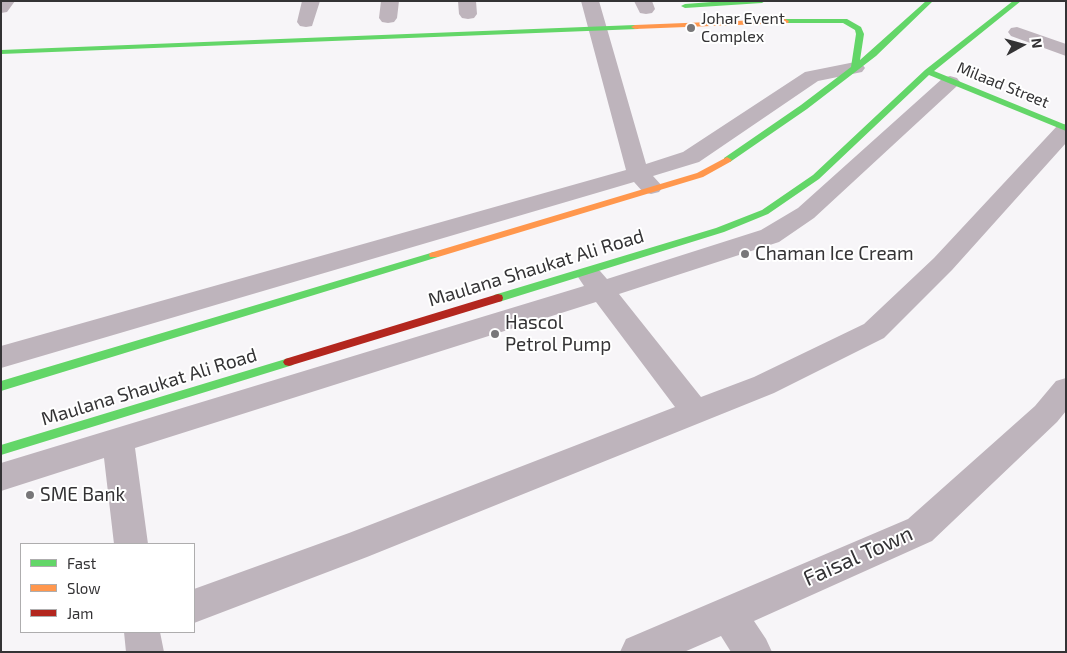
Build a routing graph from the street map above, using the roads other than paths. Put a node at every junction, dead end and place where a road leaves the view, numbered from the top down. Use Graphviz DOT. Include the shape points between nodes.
graph roads {
  1 [pos="6,1"];
  2 [pos="312,1"];
  3 [pos="762,1"];
  4 [pos="930,1"];
  5 [pos="1018,1"];
  6 [pos="675,7"];
  7 [pos="1,8"];
  8 [pos="593,13"];
  9 [pos="306,22"];
  10 [pos="1018,32"];
  11 [pos="1066,50"];
  12 [pos="1,52"];
  13 [pos="855,68"];
  14 [pos="939,77"];
  15 [pos="1066,129"];
  16 [pos="645,181"];
  17 [pos="594,281"];
  18 [pos="1,357"];
  19 [pos="1,386"];
  20 [pos="1066,389"];
  21 [pos="695,412"];
  22 [pos="118,441"];
  23 [pos="1,450"];
  24 [pos="1,477"];
  25 [pos="131,543"];
  26 [pos="195,606"];
  27 [pos="729,615"];
  28 [pos="142,633"];
  29 [pos="144,652"];
  30 [pos="639,652"];
  31 [pos="753,652"];
  1 -- 7 [label="street"];
  2 -- 9 [label="street"];
  3 -- 6 [label="main road"];
  4 -- 13 [label="main road"];
  5 -- 14 [label="main road"];
  8 -- 12 [label="main road"];
  8 -- 13 [label="main road" via="844,21 852,24 860,34"];
  8 -- 16 [label="street"];
  10 -- 11 [label="street"];
  13 -- 16 [label="street" via="812,76 691,157"];
  14 -- 15 [label="main road, Milaad Street"];
  14 -- 17 [label="street" via="806,213 770,236"];
  15 -- 21 [label="street" via="943,264 874,331 764,385"];
  16 -- 18 [label="street"];
  16 -- 19 [label="main road"];
  17 -- 21 [label="street"];
  17 -- 22 [label="street"];
  17 -- 23 [label="main road, Maulana Shaukat Ali Road"];
  20 -- 27 [label="street, Faisal Town" via="1046,414 920,530"];
  21 -- 26 [label="street"];
  22 -- 24 [label="street"];
  22 -- 25 [label="street"];
  27 -- 30 [label="street, Faisal Town"];
  27 -- 31 [label="street"];
  28 -- 29 [label="street"];
}
